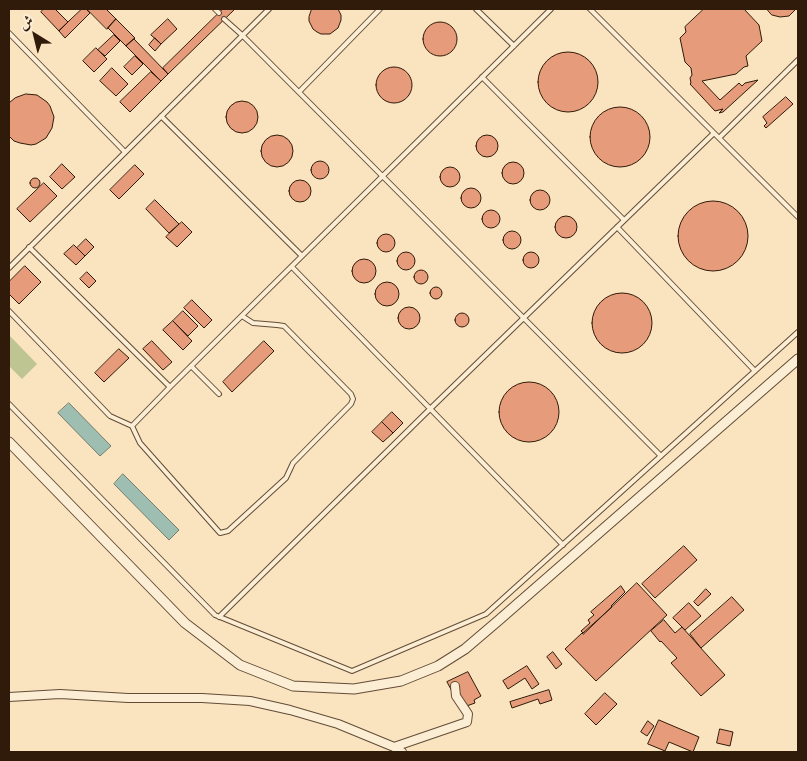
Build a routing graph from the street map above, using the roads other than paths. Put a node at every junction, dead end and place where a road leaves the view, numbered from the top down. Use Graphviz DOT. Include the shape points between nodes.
graph roads {
  1 [pos="214,9"];
  2 [pos="269,9"];
  3 [pos="380,9"];
  4 [pos="476,9"];
  5 [pos="551,9"];
  6 [pos="590,9"];
  7 [pos="218,13"];
  8 [pos="224,19"];
  9 [pos="9,33"];
  10 [pos="242,35"];
  11 [pos="514,46"];
  12 [pos="798,60"];
  13 [pos="482,78"];
  14 [pos="298,92"];
  15 [pos="161,116"];
  16 [pos="714,133"];
  17 [pos="719,138"];
  18 [pos="125,152"];
  19 [pos="382,176"];
  20 [pos="798,217"];
  21 [pos="624,220"];
  22 [pos="617,227"];
  23 [pos="29,247"];
  24 [pos="302,256"];
  25 [pos="292,267"];
  26 [pos="9,268"];
  27 [pos="9,311"];
  28 [pos="242,316"];
  29 [pos="523,318"];
  30 [pos="798,332"];
  31 [pos="798,359"];
  32 [pos="192,366"];
  33 [pos="755,371"];
  34 [pos="170,387"];
  35 [pos="219,394"];
  36 [pos="9,404"];
  37 [pos="430,409"];
  38 [pos="132,426"];
  39 [pos="9,442"];
  40 [pos="660,456"];
  41 [pos="562,545"];
  42 [pos="219,617"];
  43 [pos="455,686"];
  44 [pos="9,697"];
  45 [pos="394,747"];
  46 [pos="402,752"];
  1 -- 7 [label="lane"];
  2 -- 10 [label="lane"];
  3 -- 14 [label="lane"];
  4 -- 11 [label="lane"];
  5 -- 11 [label="lane"];
  6 -- 16 [label="lane"];
  8 -- 10 [label="lane"];
  9 -- 18 [label="lane"];
  10 -- 14 [label="lane"];
  10 -- 15 [label="lane"];
  11 -- 13 [label="lane"];
  12 -- 17 [label="lane"];
  13 -- 19 [label="lane"];
  13 -- 21 [label="lane"];
  14 -- 19 [label="lane"];
  15 -- 18 [label="lane"];
  15 -- 24 [label="lane"];
  16 -- 17 [label="lane"];
  16 -- 21 [label="lane"];
  17 -- 20 [label="lane"];
  18 -- 23 [label="lane"];
  19 -- 24 [label="lane"];
  19 -- 29 [label="lane"];
  21 -- 22 [label="lane"];
  22 -- 29 [label="lane"];
  22 -- 33 [label="lane"];
  23 -- 26 [label="lane"];
  23 -- 34 [label="lane"];
  24 -- 25 [label="lane"];
  25 -- 28 [label="lane"];
  25 -- 37 [label="lane"];
  27 -- 38 [label="lane" via="110,416"];
  28 -- 32 [label="lane"];
  28 -- 38 [label="lane" via="253,324 284,326 353,399 293,463 286,478 228,531 220,533 140,443"];
  29 -- 37 [label="lane"];
  29 -- 40 [label="lane"];
  30 -- 33 [label="lane"];
  31 -- 39 [label="street" via="465,649 438,666 401,681 354,689 293,686 240,665 185,623"];
  32 -- 34 [label="lane"];
  32 -- 35 [label="lane"];
  33 -- 40 [label="lane"];
  34 -- 38 [label="lane"];
  36 -- 42 [label="lane"];
  37 -- 41 [label="lane"];
  37 -- 42 [label="lane"];
  40 -- 41 [label="lane"];
  41 -- 42 [label="lane" via="486,614 352,671"];
  43 -- 45 [label="street" via="456,696 468,714 467,722"];
  44 -- 45 [label="street" via="60,694 250,701 338,724"];
  45 -- 46 [label="street"];
}
